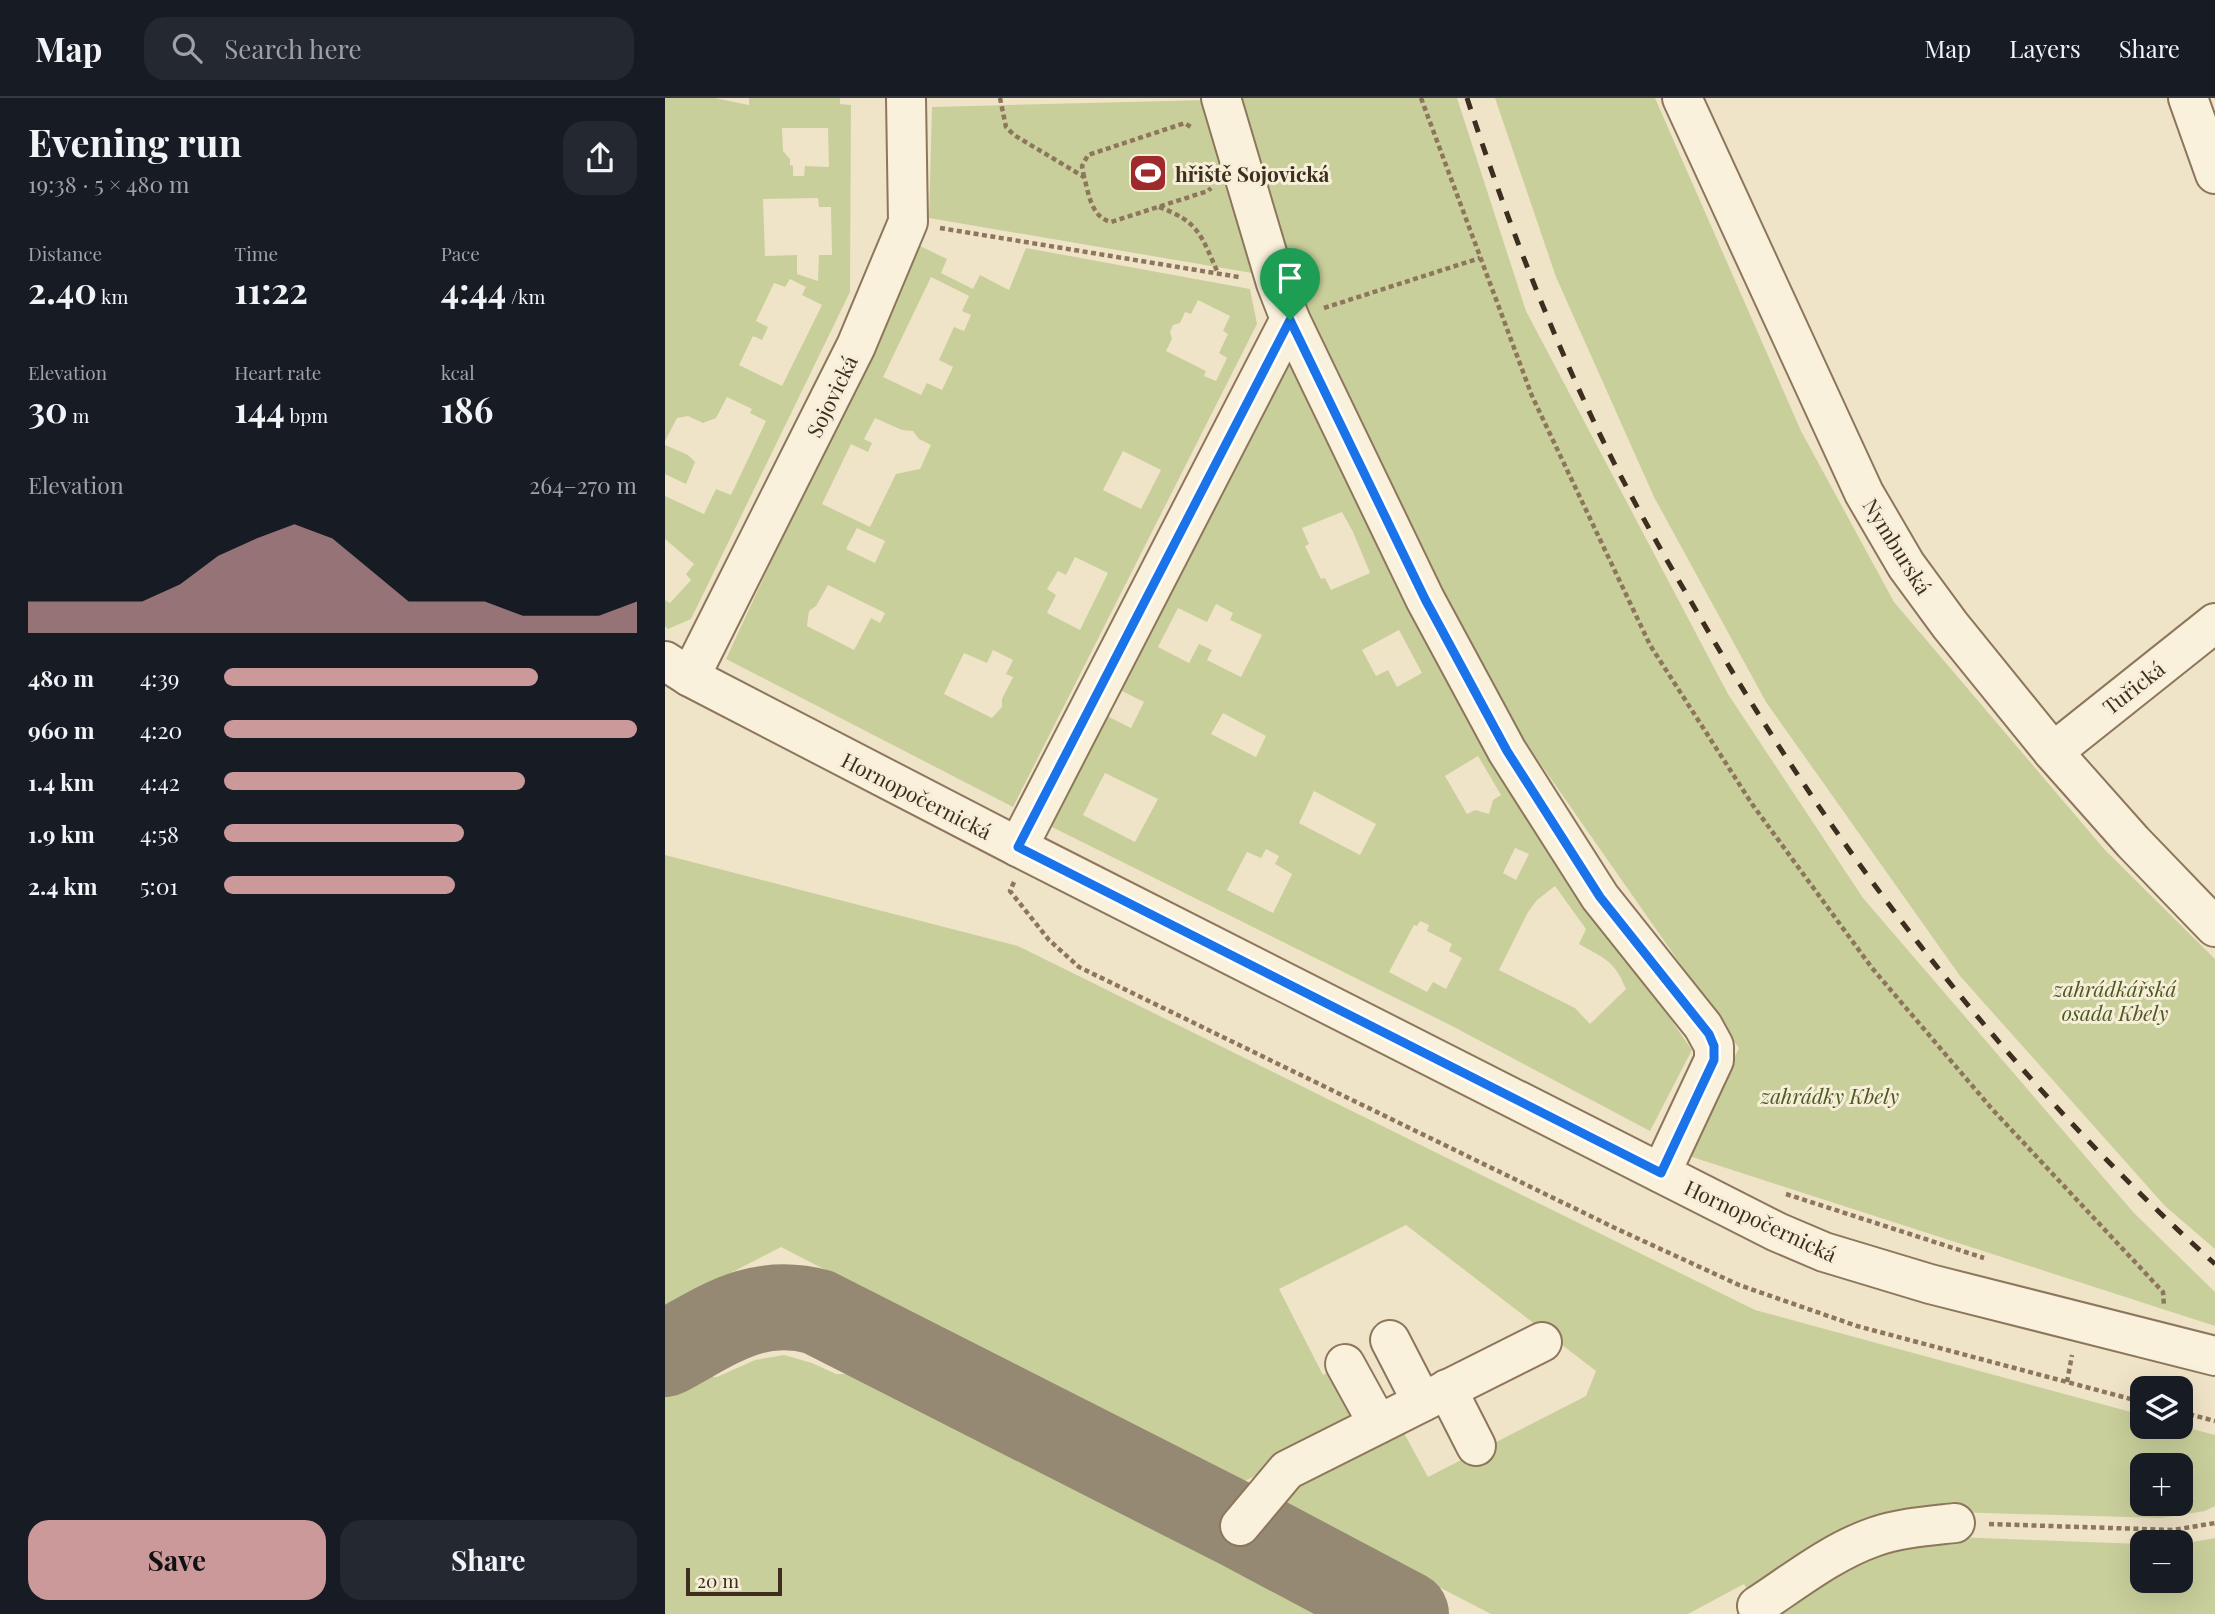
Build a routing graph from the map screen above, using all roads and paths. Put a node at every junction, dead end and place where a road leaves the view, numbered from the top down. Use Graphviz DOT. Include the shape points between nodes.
graph roads {
  1 [pos="906,98"];
  2 [pos="1000,98"];
  3 [pos="1221,98"];
  4 [pos="1420,98"];
  5 [pos="1682,98"];
  6 [pos="2188,98"];
  7 [pos="1194,129"];
  8 [pos="2215,174"];
  9 [pos="1084,177"];
  10 [pos="1212,185"];
  11 [pos="1159,206"];
  12 [pos="908,222"];
  13 [pos="1480,258"];
  14 [pos="1218,274"];
  15 [pos="1276,283"];
  16 [pos="1290,320"];
  17 [pos="2215,623"];
  18 [pos="678,669"];
  19 [pos="2053,752"];
  20 [pos="1018,847"];
  21 [pos="1010,891"];
  22 [pos="2215,927"];
  23 [pos="1661,1173"];
  24 [pos="1784,1194"];
  25 [pos="1986,1259"];
  26 [pos="2164,1318"];
  27 [pos="1390,1340"];
  28 [pos="1542,1342"];
  29 [pos="2215,1356"];
  30 [pos="1345,1364"];
  31 [pos="1434,1396"];
  32 [pos="2130,1399"];
  33 [pos="2193,1415"];
  34 [pos="2215,1421"];
  35 [pos="1378,1424"];
  36 [pos="1476,1446"];
  37 [pos="1955,1522"];
  38 [pos="2215,1523"];
  39 [pos="1240,1526"];
  40 [pos="1756,1606"];
  1 -- 12 [label="street, Sojovická"];
  2 -- 9 [label="path" via="1006,127 1014,135"];
  3 -- 15 [label="street"];
  4 -- 13 [label="path"];
  5 -- 19 [label="street, Nymburská" via="1864,493 1906,565"];
  6 -- 8 [label="street"];
  7 -- 9 [label="path" via="1185,123 1088,155 1082,166"];
  9 -- 11 [label="path" via="1102,220 1111,222"];
  10 -- 11 [label="path" via="1208,191"];
  11 -- 14 [label="path" via="1191,222"];
  12 -- 14 [label="path"];
  12 -- 18 [label="street, Sojovická" via="856,346"];
  13 -- 16 [label="path"];
  13 -- 26 [label="path" via="1532,396 1650,645 1752,804 1872,968 1992,1109 2163,1292"];
  14 -- 15 [label="path"];
  15 -- 16 [label="street"];
  16 -- 20 [label="street"];
  16 -- 23 [label="street" via="1425,599 1507,751 1600,897 1709,1034 1714,1060"];
  17 -- 19 [label="street, Tuřická"];
  18 -- 20 [label="street, Hornopočernická"];
  19 -- 22 [label="street, Nymburská"];
  20 -- 23 [label="street, Hornopočernická"];
  21 -- 32 [label="path" via="1049,940 1079,967 1739,1285 1857,1326"];
  23 -- 29 [label="street, Hornopočernická" via="1824,1252 1930,1284"];
  24 -- 25 [label="path"];
  27 -- 31 [label="street"];
  28 -- 31 [label="street"];
  30 -- 35 [label="street"];
  31 -- 35 [label="street"];
  31 -- 36 [label="street"];
  33 -- 34 [label="path"];
  35 -- 39 [label="street" via="1286,1470"];
  37 -- 38 [label="path" via="2173,1530"];
  37 -- 40 [label="street" via="1874,1538 1829,1559"];
}
